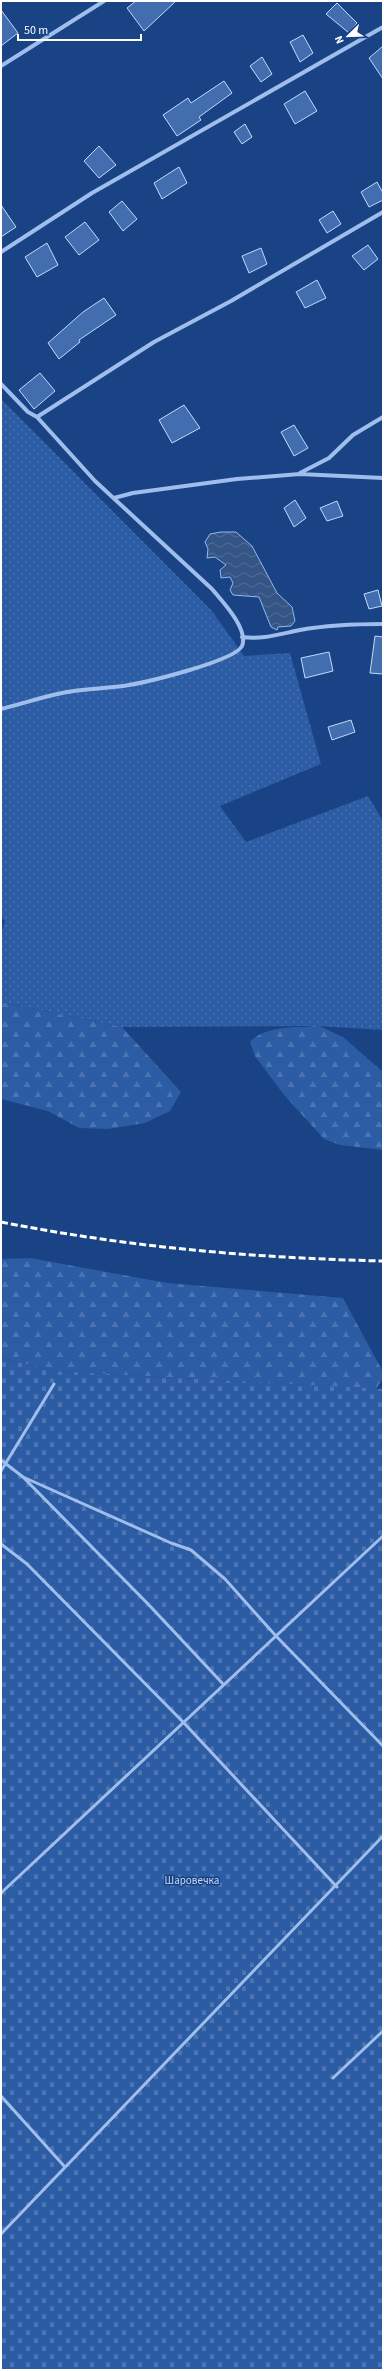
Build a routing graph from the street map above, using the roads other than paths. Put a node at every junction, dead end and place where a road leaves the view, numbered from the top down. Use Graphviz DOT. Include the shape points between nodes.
graph roads {
  1 [pos="104,1"];
  2 [pos="383,26"];
  3 [pos="1,66"];
  4 [pos="383,212"];
  5 [pos="1,252"];
  6 [pos="1,384"];
  7 [pos="37,417"];
  8 [pos="383,418"];
  9 [pos="300,474"];
  10 [pos="383,478"];
  11 [pos="114,498"];
  12 [pos="383,624"];
  13 [pos="242,637"];
  14 [pos="1,709"];
  15 [pos="54,1384"];
  16 [pos="1,1460"];
  17 [pos="6,1464"];
  18 [pos="1,1471"];
  19 [pos="23,1477"];
  20 [pos="383,1536"];
  21 [pos="1,1544"];
  22 [pos="276,1636"];
  23 [pos="224,1685"];
  24 [pos="184,1723"];
  25 [pos="383,1746"];
  26 [pos="383,1836"];
  27 [pos="337,1887"];
  28 [pos="1,1894"];
  29 [pos="383,2031"];
  30 [pos="333,2078"];
  31 [pos="1,2096"];
  32 [pos="65,2167"];
  33 [pos="1,2234"];
  1 -- 3 [label="street"];
  2 -- 5 [label="street" via="92,193"];
  4 -- 7 [label="street" via="231,301 154,342"];
  6 -- 7 [label="street" via="28,412"];
  7 -- 11 [label="street" via="75,460"];
  8 -- 9 [label="street" via="353,435 330,458"];
  9 -- 10 [label="street"];
  9 -- 11 [label="street" via="214,482"];
  11 -- 13 [label="street" via="222,600 236,620"];
  12 -- 13 [label="street" via="354,624 300,630 255,639"];
  13 -- 14 [label="street" via="242,646 235,654 219,662 129,685 63,692"];
  15 -- 17 [label="lane"];
  16 -- 17 [label="lane"];
  17 -- 18 [label="lane"];
  17 -- 19 [label="lane"];
  19 -- 22 [label="lane" via="191,1550 225,1579"];
  19 -- 23 [label="lane"];
  20 -- 22 [label="lane"];
  21 -- 24 [label="lane" via="27,1564"];
  22 -- 23 [label="lane"];
  22 -- 25 [label="lane"];
  23 -- 24 [label="lane"];
  24 -- 27 [label="lane"];
  24 -- 28 [label="lane"];
  26 -- 27 [label="lane"];
  27 -- 32 [label="lane"];
  29 -- 30 [label="lane"];
  31 -- 32 [label="lane"];
  32 -- 33 [label="lane"];
}
